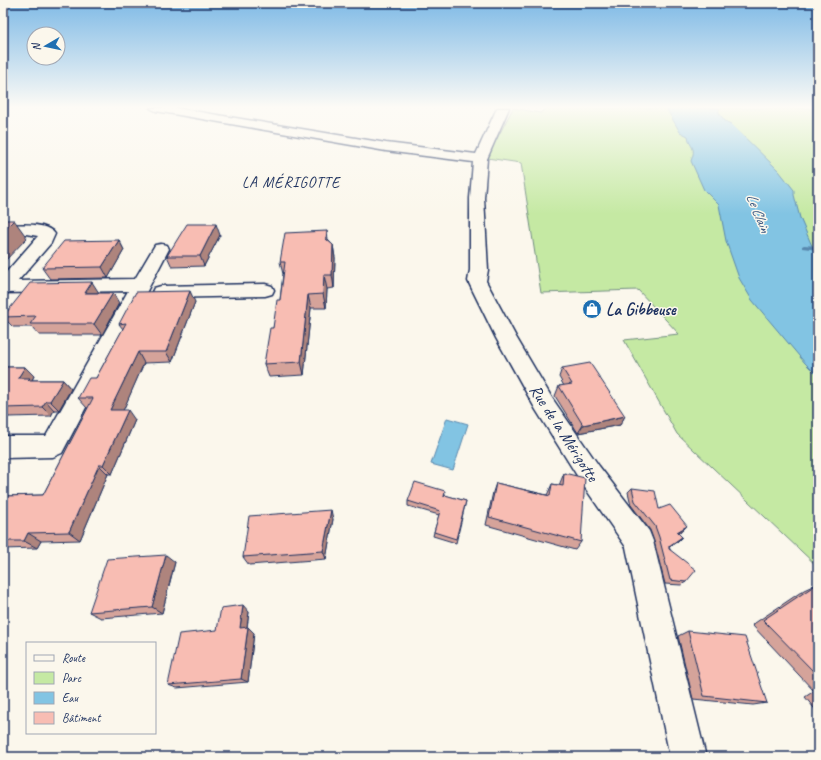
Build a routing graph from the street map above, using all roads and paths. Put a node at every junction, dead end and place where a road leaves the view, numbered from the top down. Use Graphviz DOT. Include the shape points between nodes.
graph roads {
  1 [pos="365,143"];
  2 [pos="487,143"];
  3 [pos="480,158"];
  4 [pos="3,230"];
  5 [pos="161,249"];
  6 [pos="3,287"];
  7 [pos="139,289"];
  8 [pos="266,290"];
  9 [pos="3,447"];
  10 [pos="688,757"];
  1 -- 3 [label="street"];
  2 -- 3 [label="street, Rue de la Mérigotte"];
  3 -- 10 [label="street, Rue de la Mérigotte" via="477,198 477,281 544,404 590,474 639,541"];
  4 -- 6 [label="street" via="43,231 48,234"];
  5 -- 7 [label="street"];
  6 -- 7 [label="street"];
  7 -- 8 [label="street"];
  7 -- 9 [label="street" via="53,446"];
}
